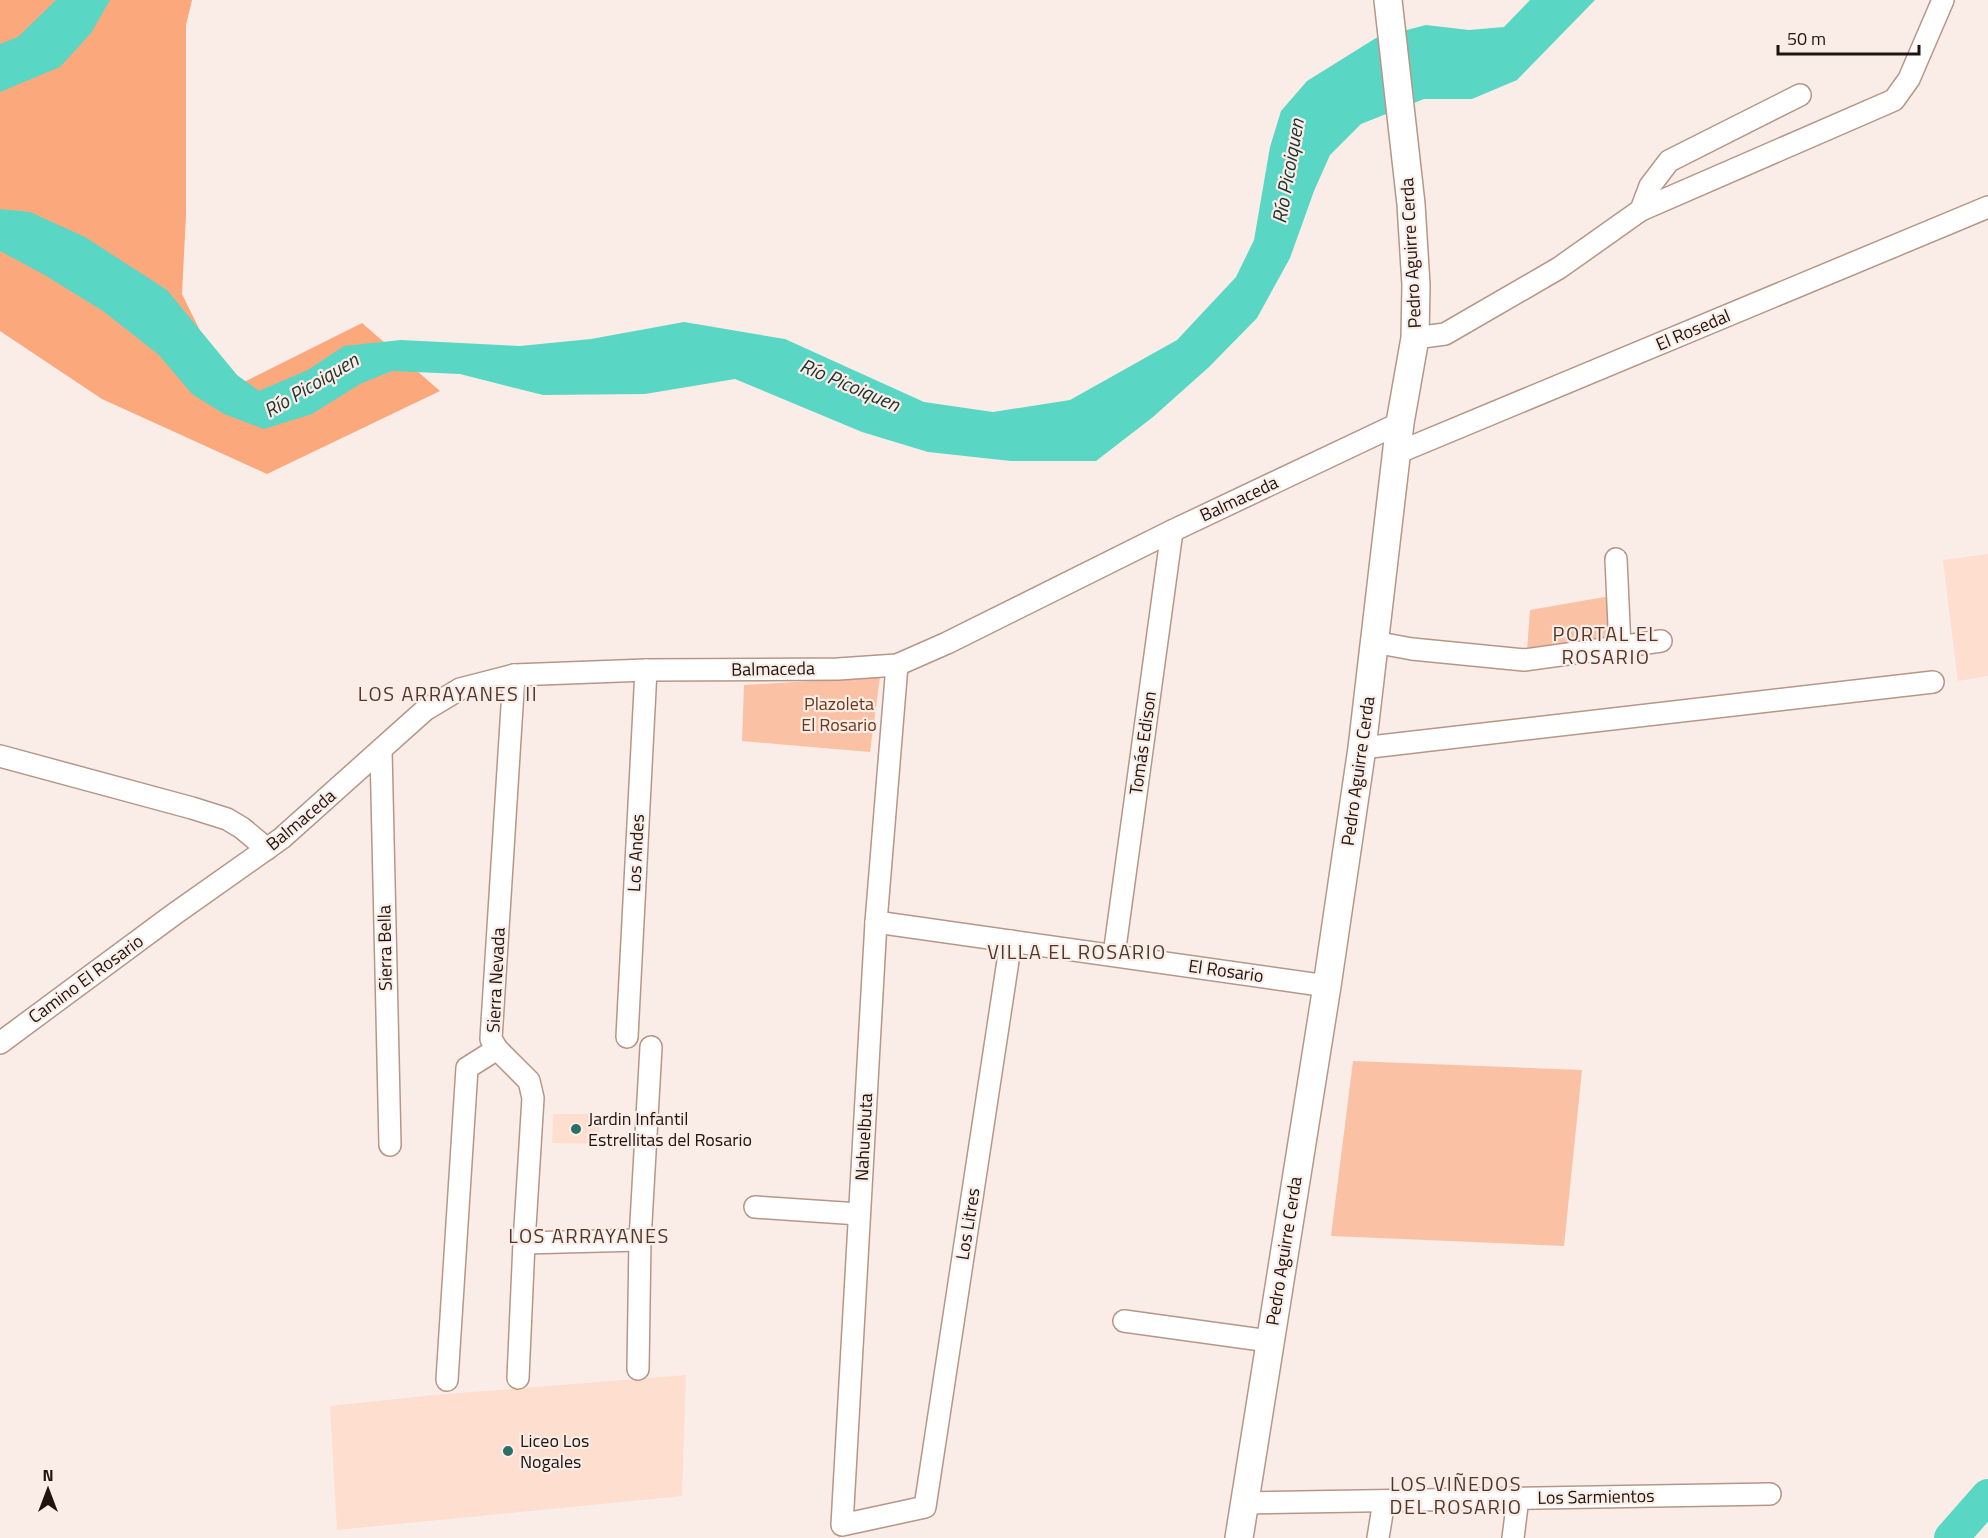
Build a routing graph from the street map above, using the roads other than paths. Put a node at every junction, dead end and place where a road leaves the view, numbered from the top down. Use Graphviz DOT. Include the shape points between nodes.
graph roads {
  1 [pos="1388,0"];
  2 [pos="1943,0"];
  3 [pos="1800,95"];
  4 [pos="1988,207"];
  5 [pos="1641,210"];
  6 [pos="1415,338"];
  7 [pos="1400,423"];
  8 [pos="1397,453"];
  9 [pos="1172,531"];
  10 [pos="1616,559"];
  11 [pos="1661,641"];
  12 [pos="1374,642"];
  13 [pos="1620,648"];
  14 [pos="897,665"];
  15 [pos="645,670"];
  16 [pos="514,675"];
  17 [pos="1932,682"];
  18 [pos="1362,748"];
  19 [pos="381,750"];
  20 [pos="0,756"];
  21 [pos="267,849"];
  22 [pos="173,915"];
  23 [pos="876,922"];
  24 [pos="1011,941"];
  25 [pos="1114,955"];
  26 [pos="1327,986"];
  27 [pos="627,1037"];
  28 [pos="0,1043"];
  29 [pos="651,1047"];
  30 [pos="497,1049"];
  31 [pos="390,1145"];
  32 [pos="755,1207"];
  33 [pos="860,1214"];
  34 [pos="640,1240"];
  35 [pos="524,1243"];
  36 [pos="1124,1321"];
  37 [pos="1269,1341"];
  38 [pos="638,1369"];
  39 [pos="518,1378"];
  40 [pos="447,1380"];
  41 [pos="1770,1494"];
  42 [pos="1518,1498"];
  43 [pos="1384,1501"];
  44 [pos="1243,1503"];
  45 [pos="925,1507"];
  46 [pos="1239,1538"];
  47 [pos="1378,1538"];
  48 [pos="1513,1538"];
  1 -- 6 [label="main road, Pedro Aguirre Cerda" via="1411,204"];
  2 -- 5 [label="street" via="1909,79 1894,100"];
  3 -- 5 [label="street" via="1669,161 1650,186"];
  4 -- 8 [label="street, El Rosedal"];
  5 -- 6 [label="street" via="1559,268 1445,334"];
  6 -- 7 [label="main road, Pedro Aguirre Cerda"];
  7 -- 8 [label="main road, Pedro Aguirre Cerda"];
  7 -- 9 [label="street, Balmaceda"];
  8 -- 12 [label="main road, Pedro Aguirre Cerda"];
  9 -- 14 [label="street, Balmaceda"];
  9 -- 25 [label="street, Tomás Edison"];
  10 -- 13 [label="street"];
  11 -- 13 [label="street"];
  12 -- 13 [label="street" via="1524,660"];
  12 -- 18 [label="main road, Pedro Aguirre Cerda"];
  14 -- 15 [label="street, Balmaceda"];
  14 -- 23 [label="street, Nahuelbuta"];
  15 -- 16 [label="street, Balmaceda"];
  15 -- 27 [label="street, Los Andes"];
  16 -- 19 [label="street, Balmaceda" via="460,689 425,710"];
  16 -- 30 [label="street, Sierra Nevada" via="491,1039"];
  17 -- 18 [label="street"];
  18 -- 26 [label="main road, Pedro Aguirre Cerda"];
  19 -- 21 [label="street, Balmaceda"];
  19 -- 31 [label="street, Sierra Bella"];
  20 -- 21 [label="street" via="218,816 242,828"];
  21 -- 22 [label="street, Balmaceda"];
  22 -- 28 [label="street, Camino El Rosario"];
  23 -- 24 [label="street, El Rosario"];
  23 -- 33 [label="street, Nahuelbuta"];
  24 -- 25 [label="street, El Rosario"];
  24 -- 45 [label="street, Los Litres"];
  25 -- 26 [label="street, El Rosario"];
  26 -- 37 [label="main road, Pedro Aguirre Cerda"];
  29 -- 34 [label="street"];
  30 -- 35 [label="street, Sierra Nevada" via="529,1081 533,1098"];
  30 -- 40 [label="street" via="467,1068"];
  32 -- 33 [label="street"];
  33 -- 45 [label="street, Nahuelbuta" via="842,1525"];
  34 -- 35 [label="street"];
  34 -- 38 [label="street"];
  35 -- 39 [label="street, Sierra Nevada"];
  36 -- 37 [label="street"];
  37 -- 44 [label="main road, Pedro Aguirre Cerda"];
  41 -- 42 [label="street, Los Sarmientos"];
  42 -- 43 [label="street, Los Sarmientos"];
  42 -- 48 [label="street"];
  43 -- 44 [label="street, Los Sarmientos"];
  43 -- 47 [label="street"];
  44 -- 46 [label="main road, Pedro Aguirre Cerda"];
}
